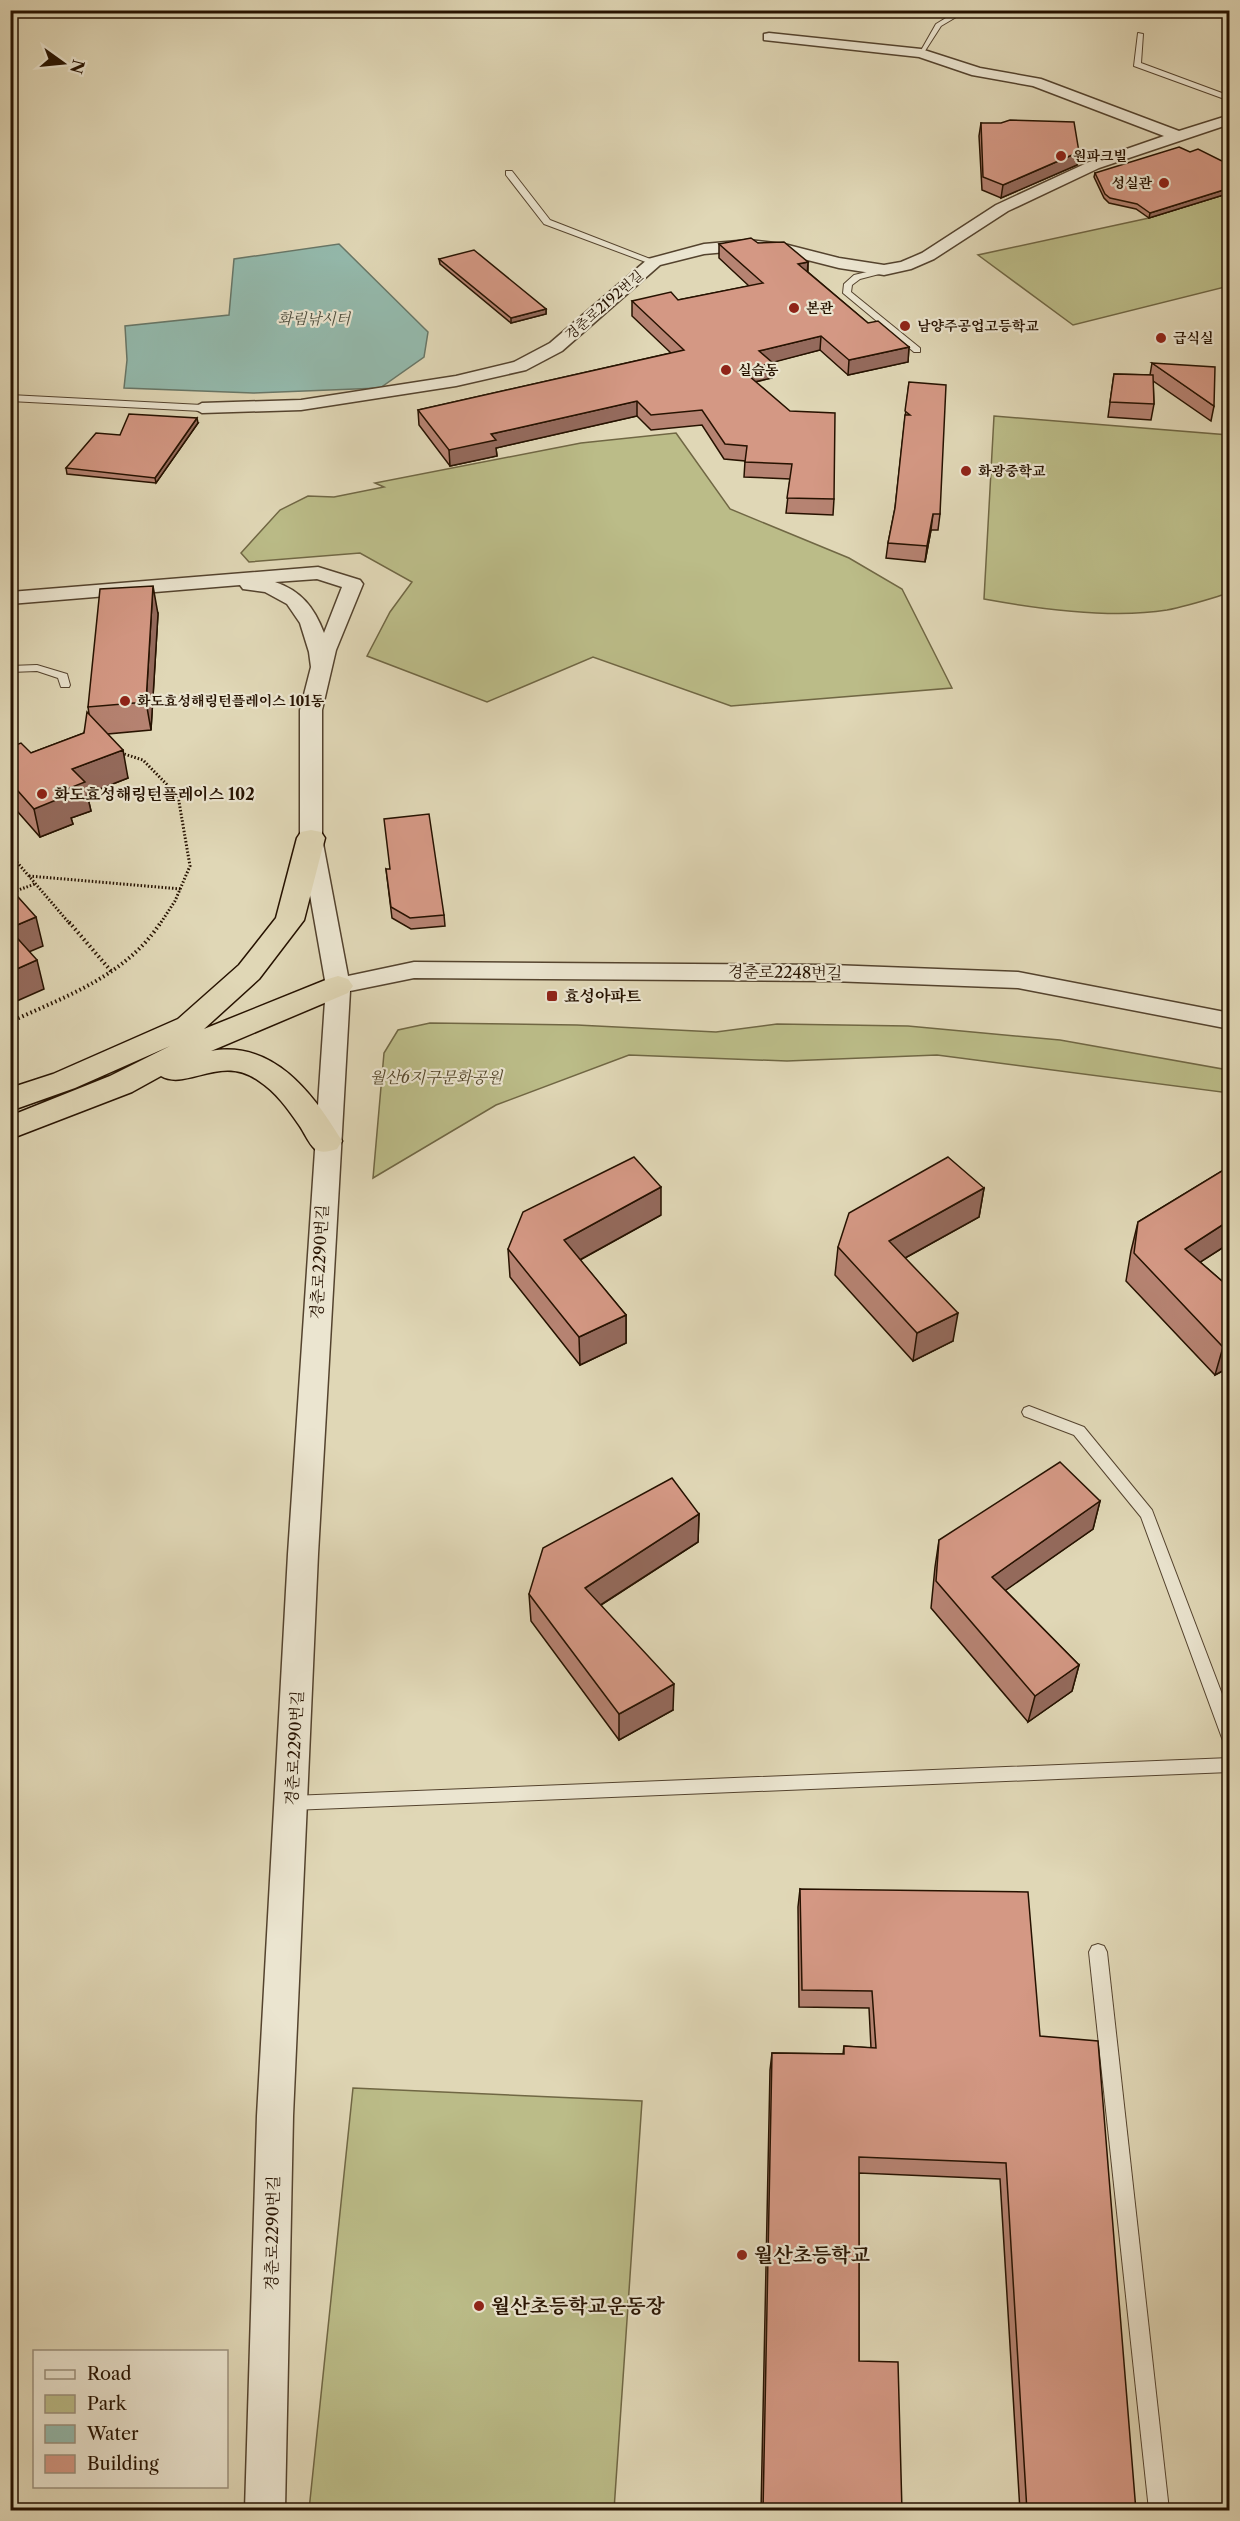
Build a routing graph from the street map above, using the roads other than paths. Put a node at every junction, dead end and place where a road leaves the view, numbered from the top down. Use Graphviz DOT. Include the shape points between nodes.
graph roads {
  1 [pos="965,10"];
  2 [pos="1140,34"];
  3 [pos="770,37"];
  4 [pos="921,53"];
  5 [pos="1230,99"];
  6 [pos="1230,119"];
  7 [pos="1177,136"];
  8 [pos="509,172"];
  9 [pos="654,262"];
  10 [pos="884,270"];
  11 [pos="917,350"];
  12 [pos="10,398"];
  13 [pos="201,408"];
  14 [pos="182,584"];
  15 [pos="10,598"];
  16 [pos="322,668"];
  17 [pos="10,669"];
  18 [pos="65,685"];
  19 [pos="311,838"];
  20 [pos="338,986"];
  21 [pos="1230,1022"];
  22 [pos="187,1027"];
  23 [pos="121,1084"];
  24 [pos="10,1100"];
  25 [pos="10,1128"];
  26 [pos="326,1141"];
  27 [pos="1029,1412"];
  28 [pos="1230,1738"];
  29 [pos="1230,1765"];
  30 [pos="291,1803"];
  31 [pos="1098,1952"];
  32 [pos="265,2511"];
  33 [pos="1159,2511"];
  1 -- 4 [label="lane" via="938,25"];
  2 -- 5 [label="lane" via="1137,64"];
  3 -- 4 [label="street"];
  4 -- 7 [label="street" via="977,72 1036,82"];
  6 -- 7 [label="street, 경춘로2192번길"];
  7 -- 10 [label="street, 경춘로2192번길" via="1094,165 1002,208 928,256"];
  8 -- 9 [label="lane" via="547,222"];
  9 -- 10 [label="street, 경춘로2192번길" via="704,249 749,245"];
  9 -- 13 [label="street, 경춘로2192번길" via="556,347 520,366 456,381 301,405"];
  10 -- 11 [label="lane" via="857,277 848,284 847,293"];
  12 -- 13 [label="lane"];
  14 -- 15 [label="street"];
  14 -- 16 [label="street" via="255,585 283,593 306,610"];
  14 -- 16 [label="street, 경춘로2290번길" via="318,573 353,584"];
  16 -- 19 [label="street, 경춘로2290번길" via="311,710"];
  17 -- 18 [label="lane" via="53,670 63,676"];
  19 -- 20 [label="street, 경춘로2290번길"];
  19 -- 22 [label="highway" via="290,920 249,972"];
  20 -- 21 [label="street, 경춘로2248번길" via="414,970 652,970 1018,980"];
  20 -- 22 [label="highway"];
  20 -- 23 [label="highway" via="216,1035"];
  20 -- 26 [label="street, 경춘로2290번길"];
  22 -- 24 [label="highway" via="64,1081"];
  23 -- 25 [label="highway"];
  23 -- 26 [label="highway" via="209,1062 240,1060 264,1069 290,1089"];
  26 -- 30 [label="street, 경춘로2290번길"];
  27 -- 28 [label="lane" via="1079,1431 1147,1514"];
  29 -- 30 [label="lane"];
  30 -- 32 [label="street, 경춘로2290번길" via="275,2116"];
  31 -- 33 [label="lane"];
}
